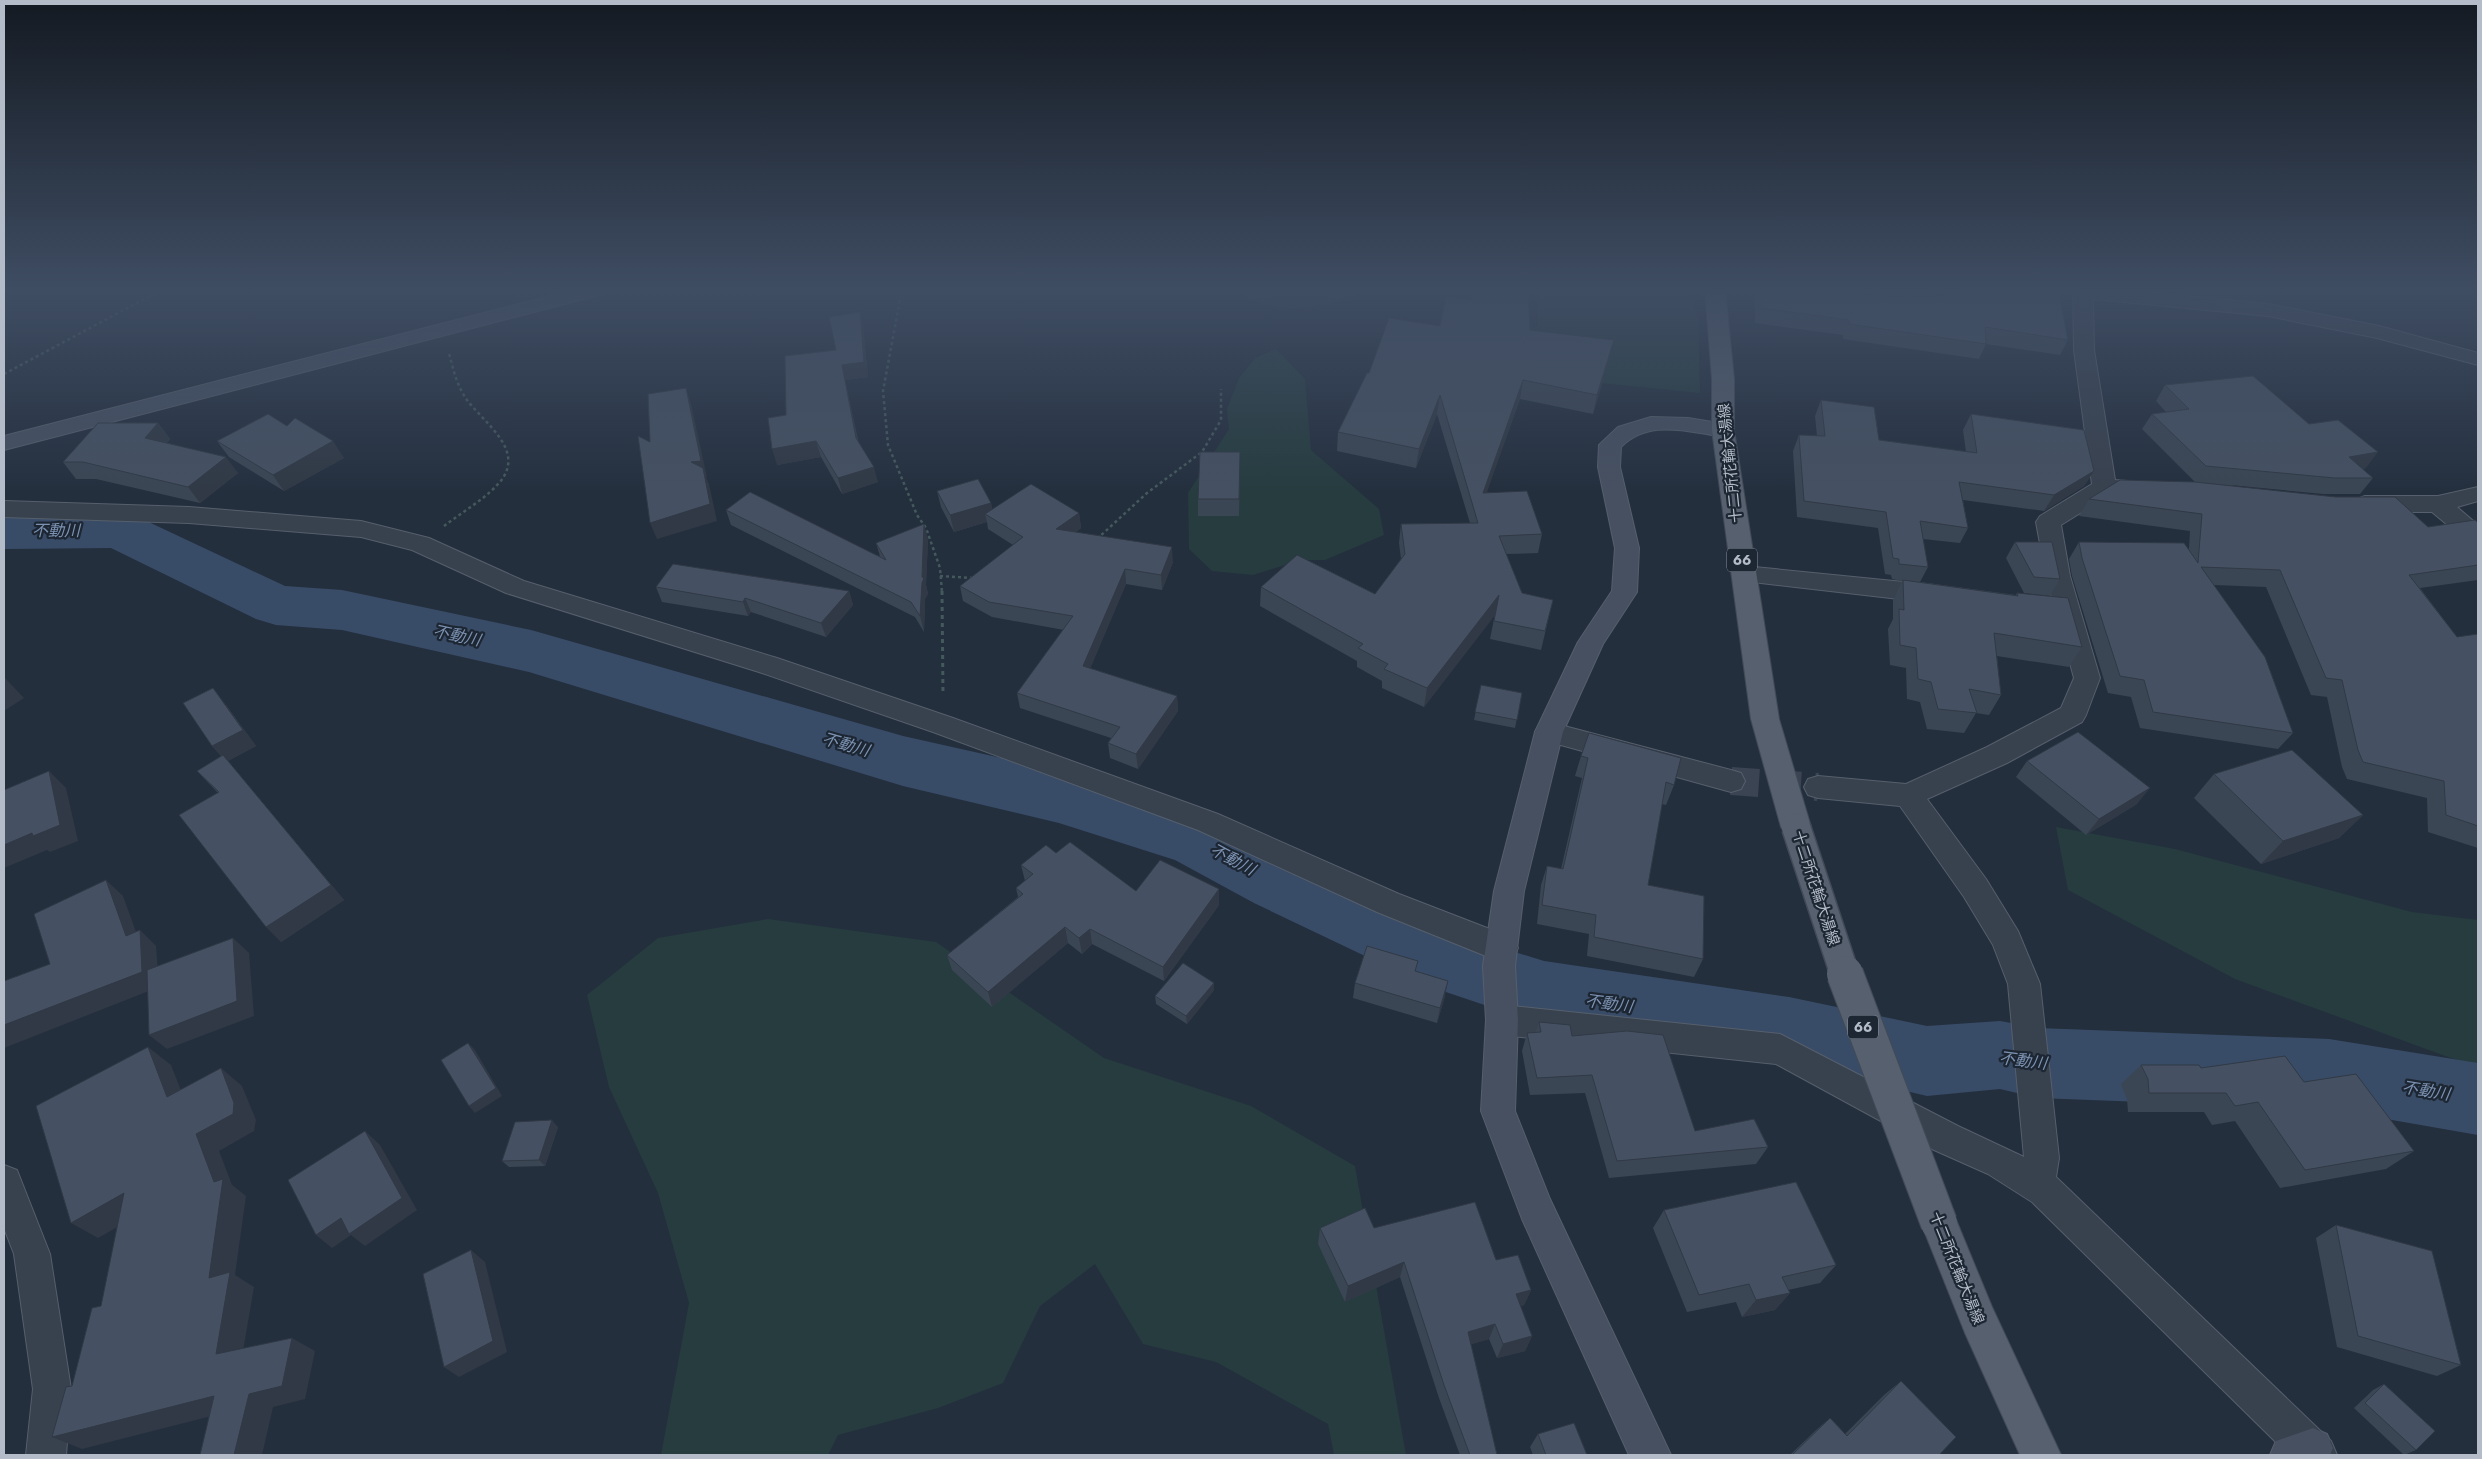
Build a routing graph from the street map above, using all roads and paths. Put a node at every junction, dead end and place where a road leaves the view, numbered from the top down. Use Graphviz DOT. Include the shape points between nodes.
graph roads {
  1 [pos="35,357"];
  2 [pos="333,357"];
  3 [pos="450,357"];
  4 [pos="890,357"];
  5 [pos="1721,357"];
  6 [pos="2085,357"];
  7 [pos="4,374"];
  8 [pos="1221,389"];
  9 [pos="1724,430"];
  10 [pos="4,443"];
  11 [pos="2104,487"];
  12 [pos="2166,489"];
  13 [pos="2478,494"];
  14 [pos="2342,504"];
  15 [pos="2438,504"];
  16 [pos="4,509"];
  17 [pos="2478,537"];
  18 [pos="1092,543"];
  19 [pos="420,544"];
  20 [pos="1744,574"];
  21 [pos="940,576"];
  22 [pos="978,579"];
  23 [pos="1960,597"];
  24 [pos="2038,606"];
  25 [pos="2068,609"];
  26 [pos="943,726"];
  27 [pos="1549,732"];
  28 [pos="1731,781"];
  29 [pos="1818,787"];
  30 [pos="1908,795"];
  31 [pos="1501,984"];
  32 [pos="4,1182"];
  33 [pos="2037,1184"];
  34 [pos="2307,1453"];
  35 [pos="46,1455"];
  36 [pos="1651,1455"];
  37 [pos="2041,1455"];
  1 -- 7 [label="path"];
  2 -- 10 [label="street"];
  3 -- 19 [label="path" via="466,399 509,450 510,465 500,482"];
  4 -- 21 [label="path" via="883,391 888,445 917,515 926,528"];
  5 -- 9 [label="main road, 十二所花輪大湯線 / 66"];
  6 -- 11 [label="street"];
  8 -- 18 [label="path" via="1221,420 1202,452 1147,493"];
  9 -- 20 [label="main road, 十二所花輪大湯線 / 66"];
  9 -- 27 [label="street" via="1681,424 1650,424 1626,431 1610,445 1609,467 1627,548 1624,592 1591,642"];
  11 -- 12 [label="street"];
  11 -- 25 [label="street" via="2048,522"];
  13 -- 15 [label="street"];
  14 -- 15 [label="street"];
  15 -- 17 [label="street"];
  16 -- 19 [label="street" via="189,515 361,529"];
  19 -- 26 [label="street" via="514,587 768,666"];
  20 -- 23 [label="street"];
  20 -- 37 [label="main road, 十二所花輪大湯線 / 66, bridge" via="1765,719 1824,917 1878,1069 1978,1320"];
  21 -- 22 [label="path"];
  21 -- 26 [label="path"];
  24 -- 25 [label="street"];
  25 -- 30 [label="street" via="2087,678 2072,715 1997,755"];
  26 -- 31 [label="street" via="1208,822 1388,903"];
  27 -- 28 [label="street"];
  27 -- 31 [label="street" via="1509,891"];
  29 -- 30 [label="street"];
  30 -- 33 [label="street" via="1975,888 2007,940 2024,984 2042,1158"];
  31 -- 33 [label="street" via="1780,1049"];
  31 -- 36 [label="street" via="1498,1111 1535,1207"];
  32 -- 35 [label="street" via="32,1254 52,1389"];
  33 -- 34 [label="street"];
}
